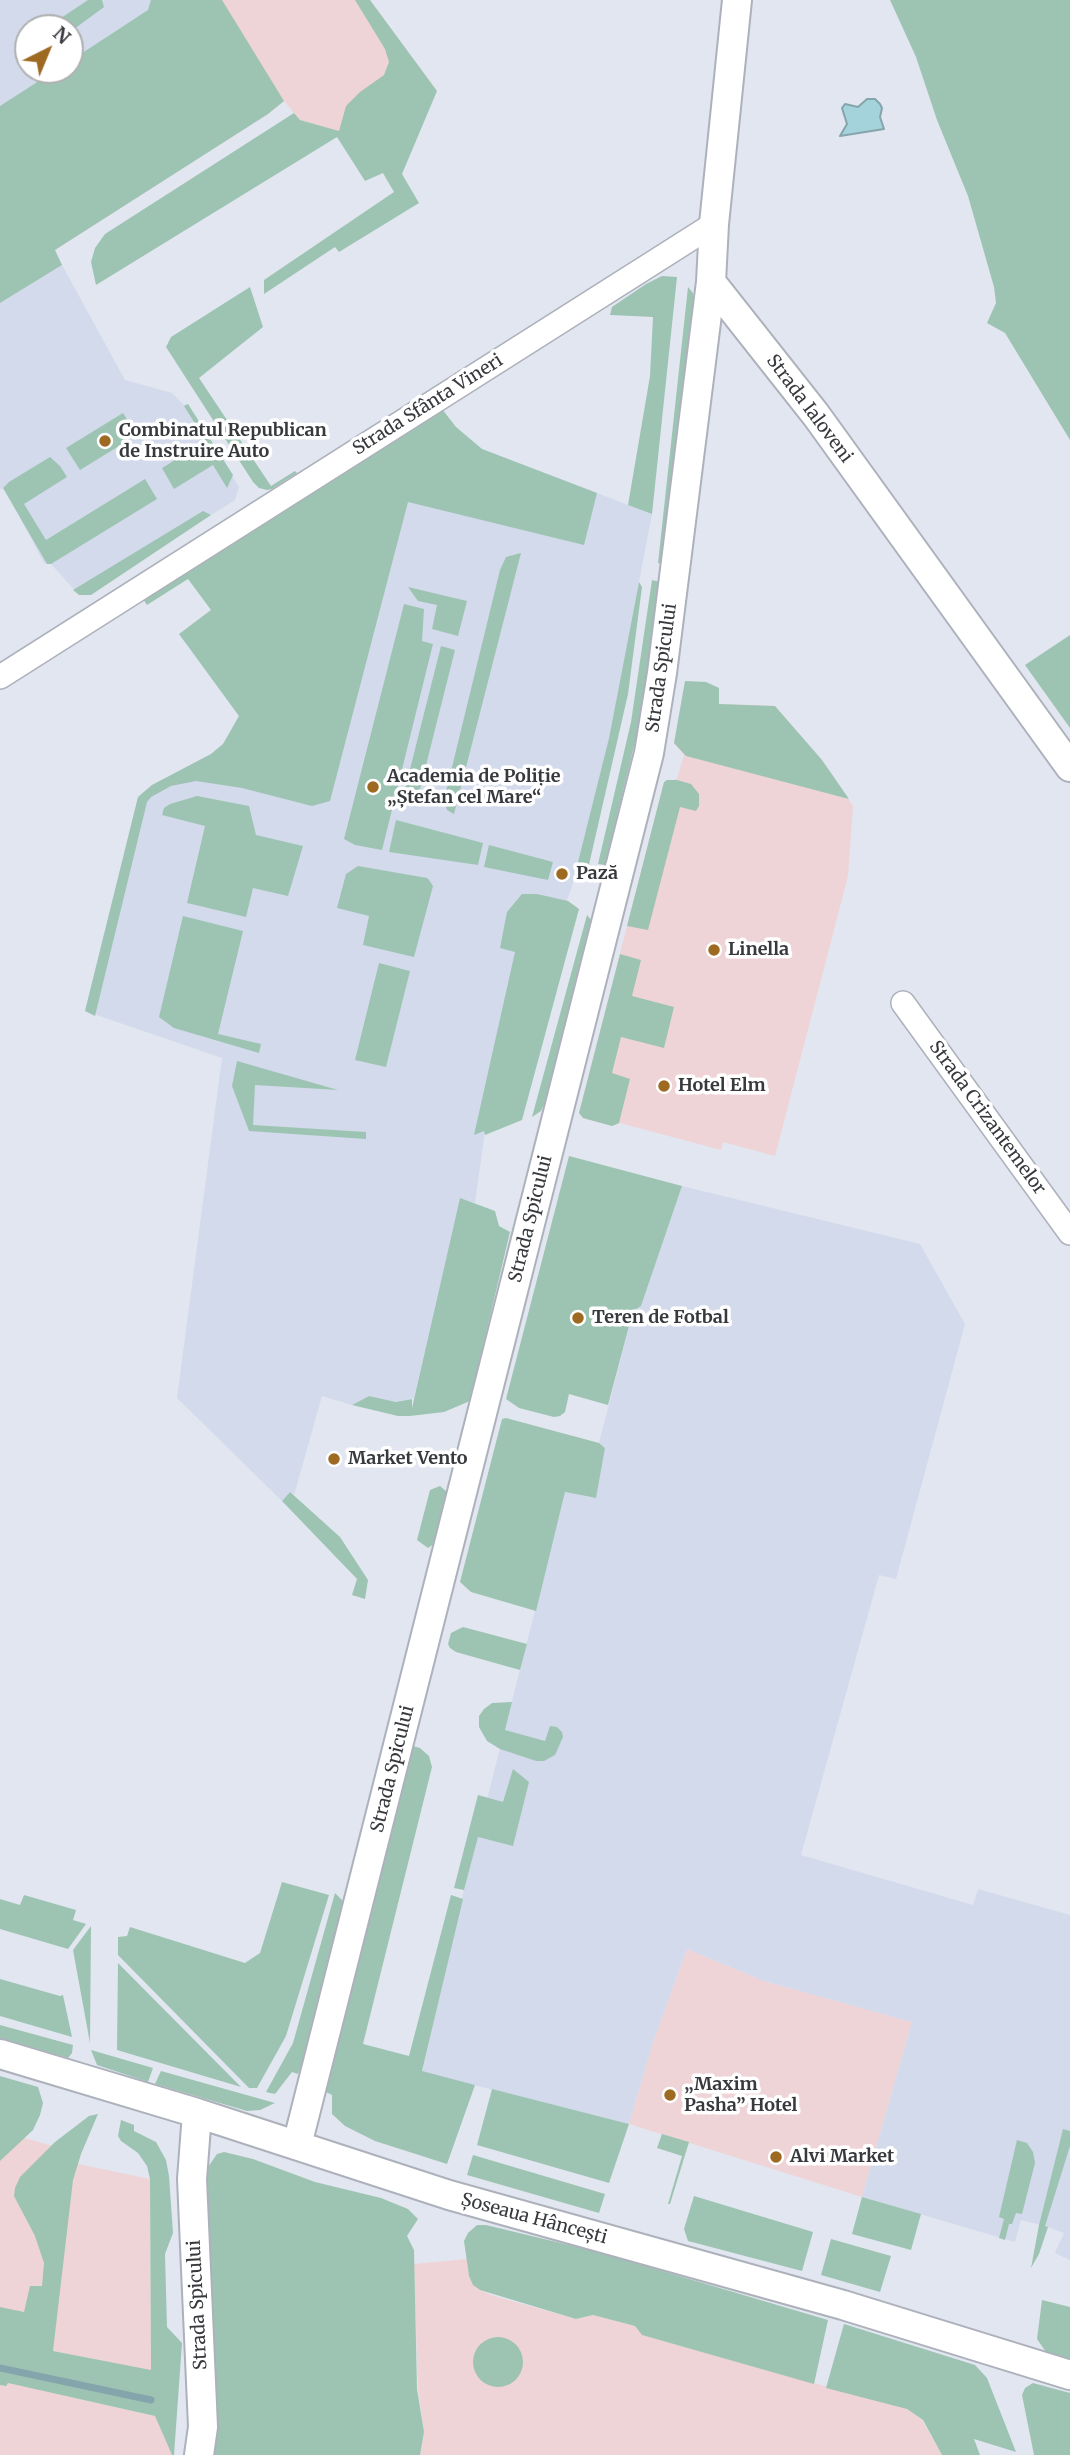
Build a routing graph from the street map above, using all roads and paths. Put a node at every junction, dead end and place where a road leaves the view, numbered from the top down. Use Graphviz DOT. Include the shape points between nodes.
graph roads {
  1 [pos="737,0"];
  2 [pos="714,224"];
  3 [pos="711,282"];
  4 [pos="0,677"];
  5 [pos="1070,767"];
  6 [pos="903,1003"];
  7 [pos="1070,1233"];
  8 [pos="0,2054"];
  9 [pos="197,2113"];
  10 [pos="297,2145"];
  11 [pos="1070,2375"];
  12 [pos="199,2455"];
  1 -- 2 [label="street"];
  2 -- 3 [label="street"];
  2 -- 4 [label="street, Strada Sfânta Vineri"];
  3 -- 5 [label="street, Strada Ialoveni" via="816,415"];
  3 -- 10 [label="street, Strada Spicului" via="649,753"];
  6 -- 7 [label="street, Strada Crizantemelor"];
  8 -- 9 [label="street, Șoseaua Hâncești"];
  9 -- 10 [label="street, Șoseaua Hâncești"];
  9 -- 12 [label="street, Strada Spicului" via="192,2179 204,2427"];
  10 -- 11 [label="street, Șoseaua Hâncești" via="449,2195 843,2305"];
}
